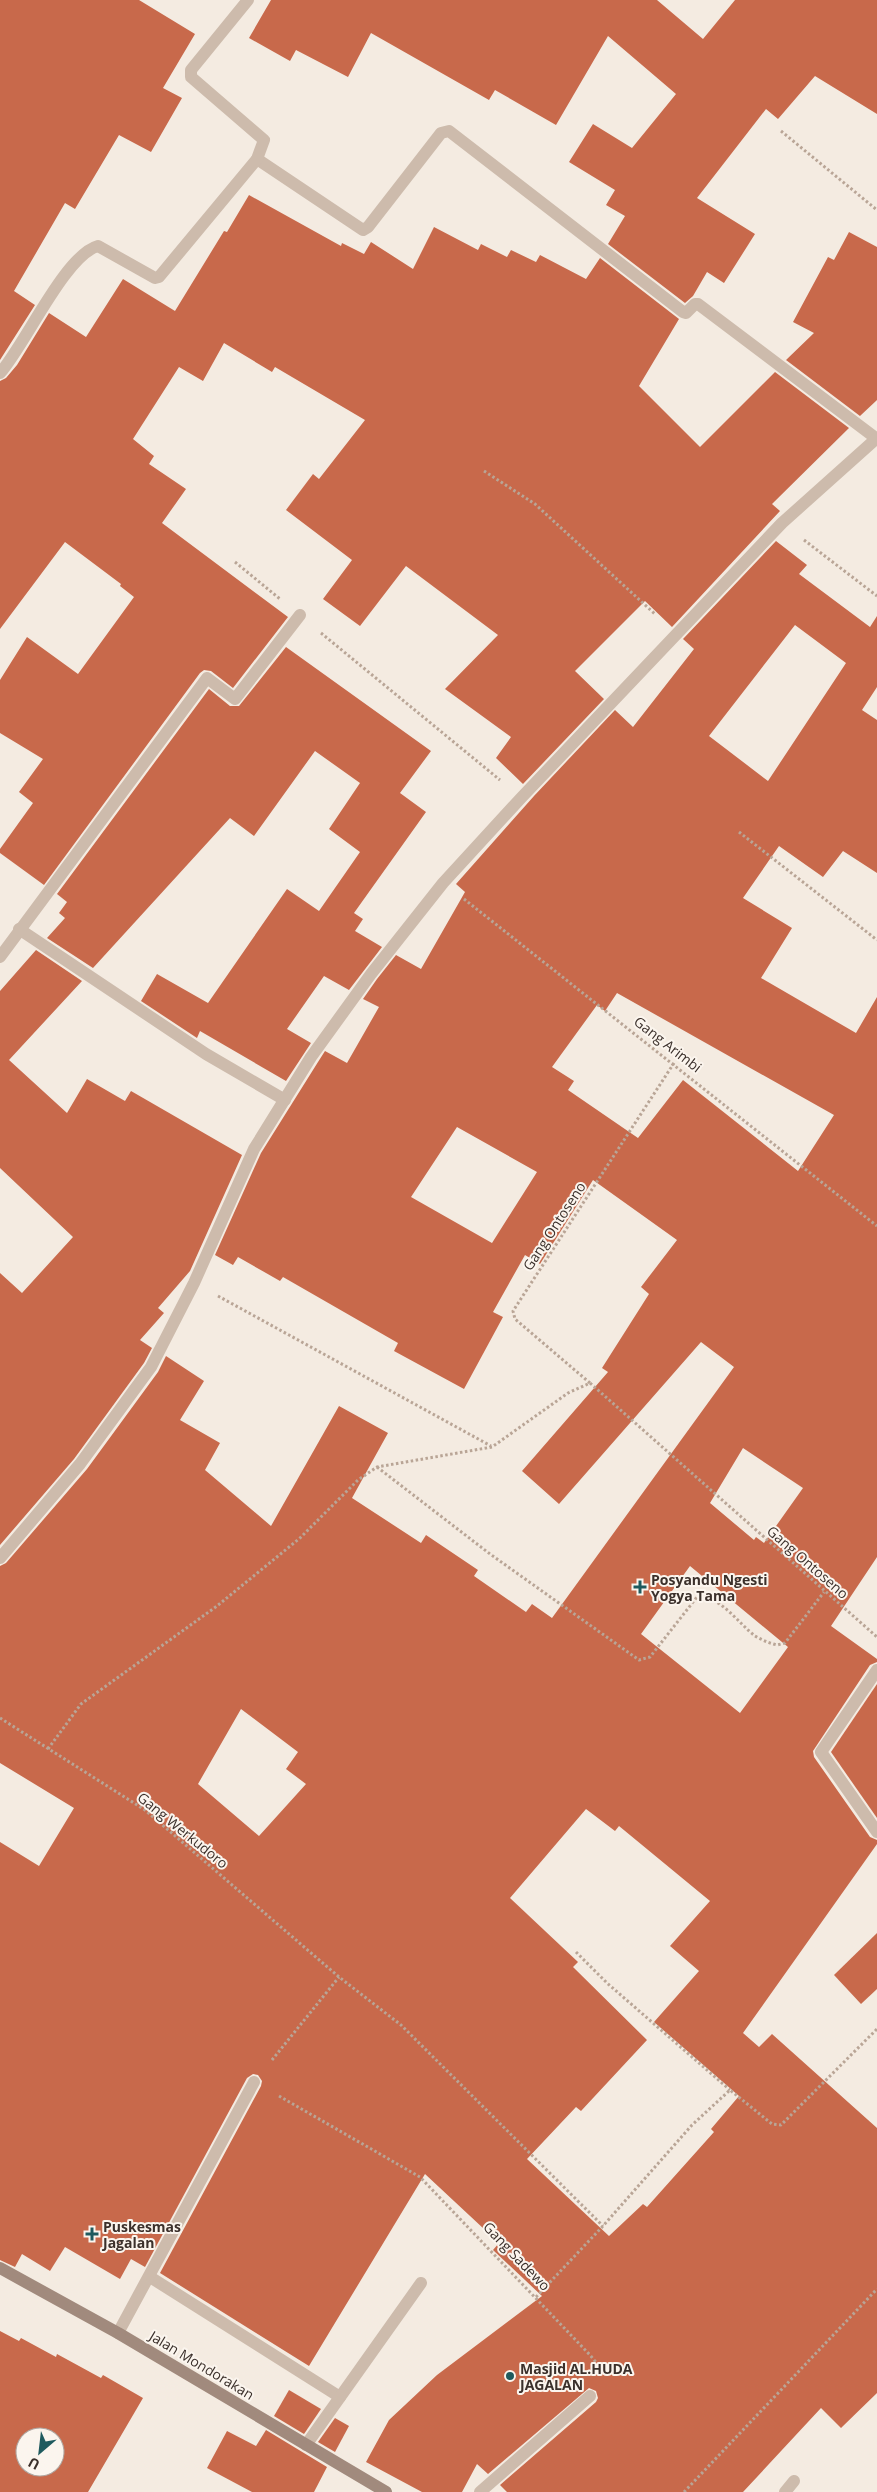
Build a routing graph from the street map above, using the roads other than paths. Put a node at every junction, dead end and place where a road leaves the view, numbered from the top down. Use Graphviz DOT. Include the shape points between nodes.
graph roads {
  1 [pos="248,0"];
  2 [pos="257,159"];
  3 [pos="0,373"];
  4 [pos="877,439"];
  5 [pos="300,615"];
  6 [pos="19,929"];
  7 [pos="0,957"];
  8 [pos="285,1100"];
  9 [pos="0,1558"];
  10 [pos="877,1670"];
  11 [pos="877,1832"];
  12 [pos="254,2082"];
  13 [pos="0,2268"];
  14 [pos="150,2277"];
  15 [pos="421,2283"];
  16 [pos="118,2333"];
  17 [pos="590,2396"];
  18 [pos="340,2397"];
  19 [pos="306,2445"];
  20 [pos="794,2481"];
  21 [pos="386,2492"];
  22 [pos="480,2492"];
  23 [pos="784,2492"];
  1 -- 2 [label="street" via="191,70 192,77 264,140"];
  2 -- 3 [label="street" via="159,277 155,278 98,246 86,252 69,269"];
  2 -- 4 [label="street" via="363,230 441,133 449,131 683,312 698,304"];
  4 -- 8 [label="street" via="782,523 443,883 371,974 311,1057"];
  5 -- 6 [label="street" via="235,699 207,678"];
  6 -- 7 [label="street"];
  6 -- 8 [label="street" via="206,1054"];
  8 -- 9 [label="street" via="254,1149 152,1367 80,1464"];
  10 -- 11 [label="street" via="821,1752"];
  12 -- 14 [label="street"];
  13 -- 16 [label="street, Jalan Mondorakan"];
  14 -- 16 [label="street"];
  14 -- 18 [label="street"];
  15 -- 18 [label="street"];
  16 -- 19 [label="street, Jalan Mondorakan"];
  17 -- 22 [label="street"];
  18 -- 19 [label="street"];
  19 -- 21 [label="street, Jalan Mondorakan"];
  20 -- 23 [label="street"];
}
